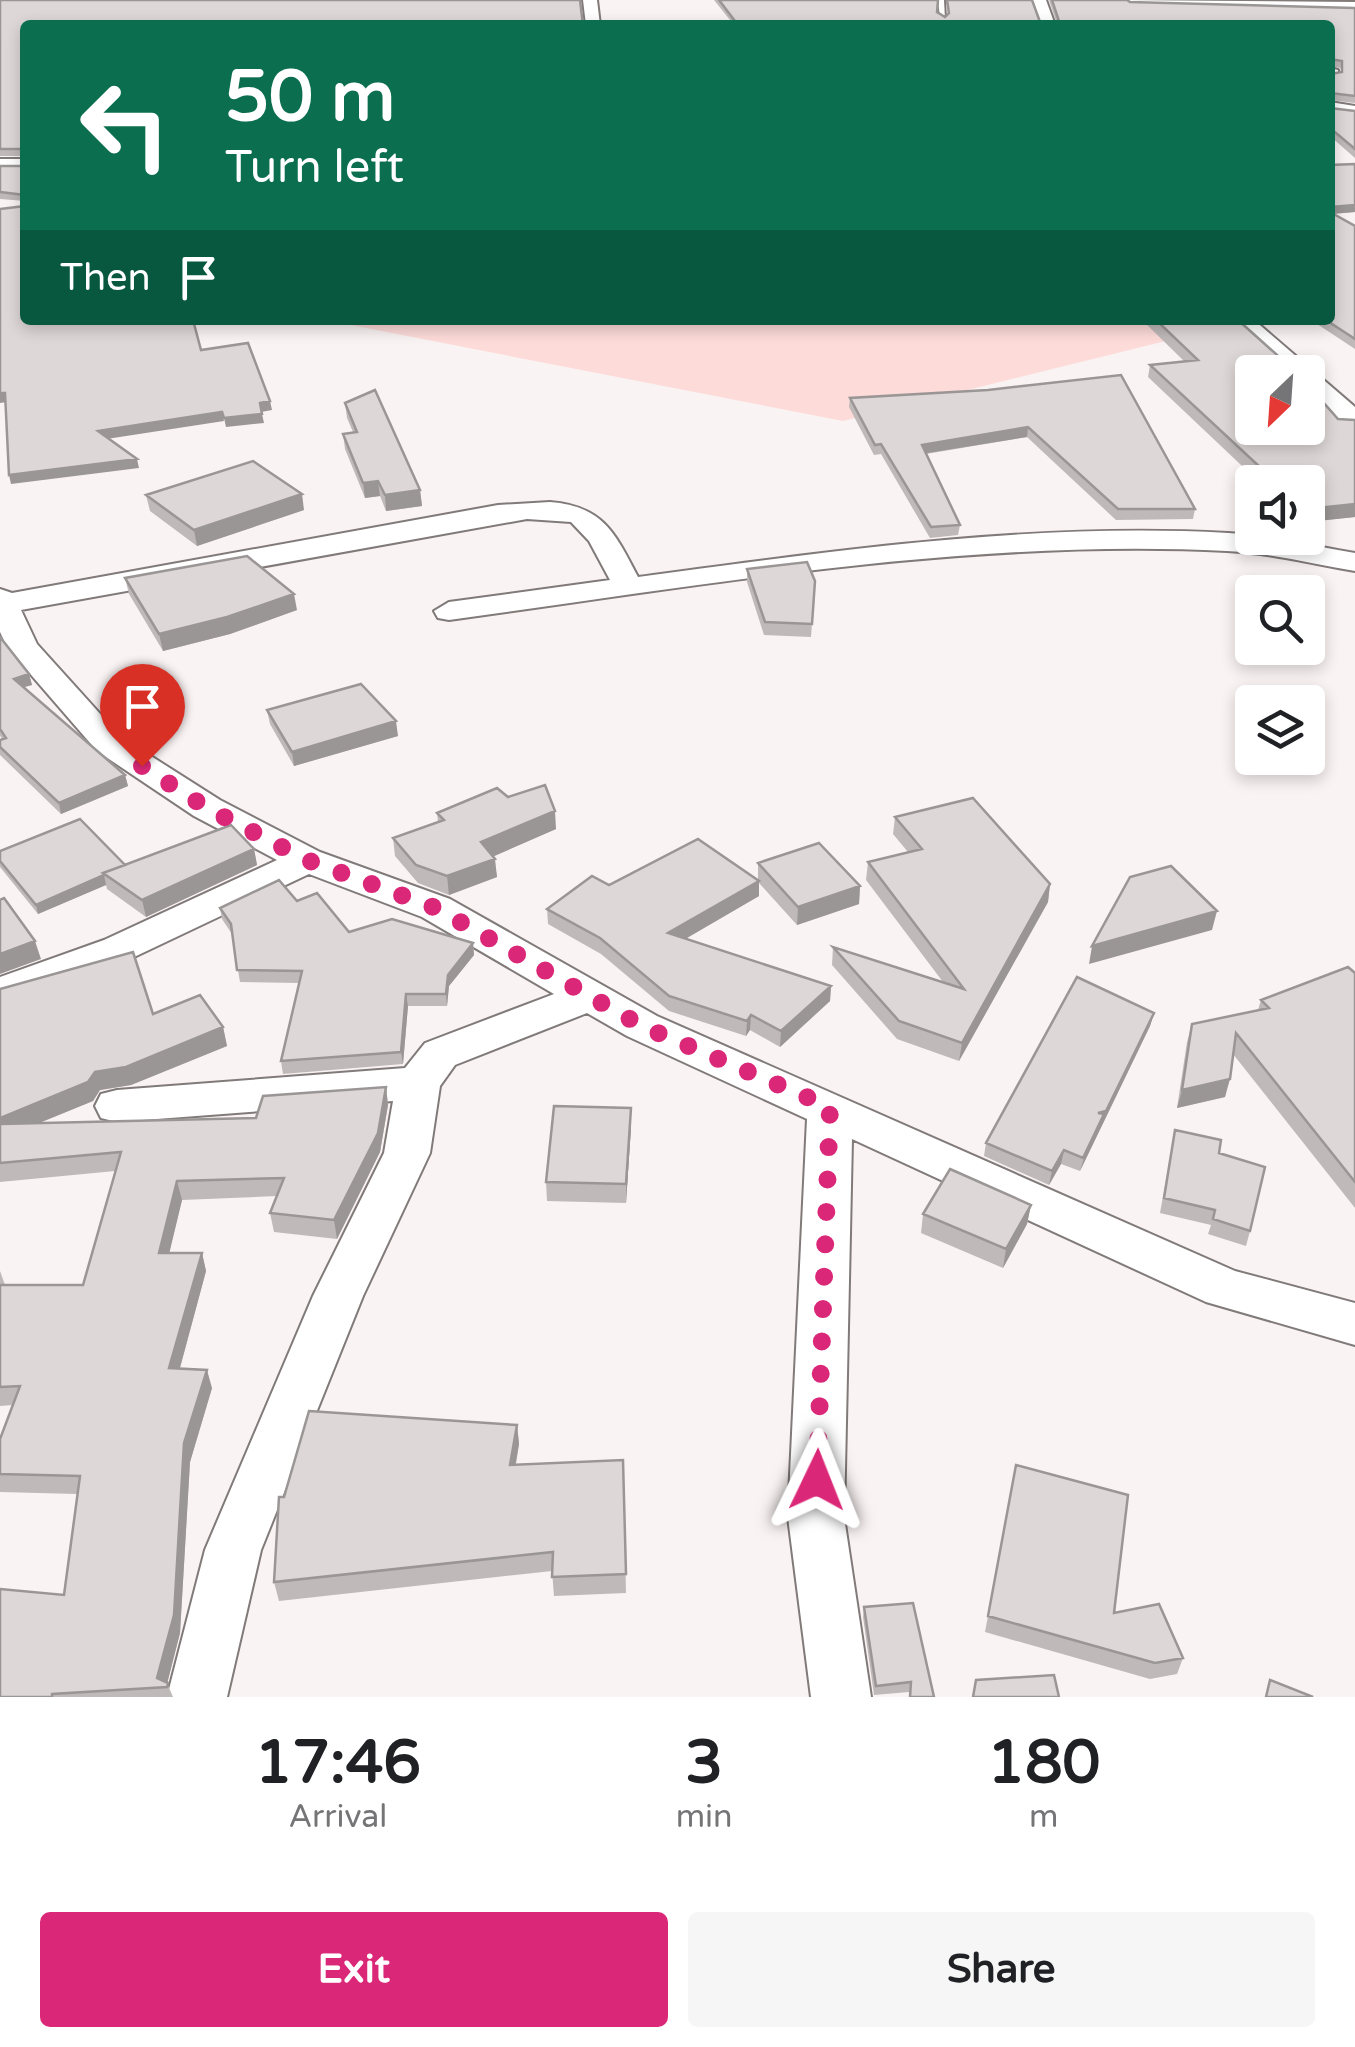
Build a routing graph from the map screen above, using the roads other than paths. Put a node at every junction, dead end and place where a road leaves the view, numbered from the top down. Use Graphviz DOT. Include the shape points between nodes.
graph roads {
  1 [pos="942,0"];
  2 [pos="1129,0"];
  3 [pos="1355,6"];
  4 [pos="944,18"];
  5 [pos="1246,325"];
  6 [pos="1280,355"];
  7 [pos="1325,393"];
  8 [pos="1355,420"];
  9 [pos="1355,562"];
  10 [pos="627,585"];
  11 [pos="2,601"];
  12 [pos="449,611"];
  13 [pos="307,860"];
  14 [pos="0,992"];
  15 [pos="590,996"];
  16 [pos="418,1082"];
  17 [pos="117,1106"];
  18 [pos="830,1107"];
  19 [pos="1355,1324"];
  20 [pos="197,1697"];
  21 [pos="841,1697"];
  1 -- 4 [label="lane"];
  2 -- 3 [label="street"];
  5 -- 6 [label="street"];
  7 -- 8 [label="street"];
  9 -- 10 [label="street" via="1232,542 1138,540 888,552"];
  10 -- 11 [label="street" via="602,534 582,513 559,508 498,512"];
  10 -- 12 [label="street"];
  11 -- 13 [label="street" via="23,647 109,744 207,808"];
  13 -- 14 [label="street" via="155,932"];
  13 -- 15 [label="street" via="436,908"];
  15 -- 16 [label="street" via="440,1054"];
  15 -- 18 [label="street" via="642,1026"];
  16 -- 17 [label="street"];
  16 -- 20 [label="street" via="407,1153 338,1296 233,1550"];
  18 -- 19 [label="street" via="1224,1288"];
  18 -- 21 [label="street" via="816,1517"];
}
